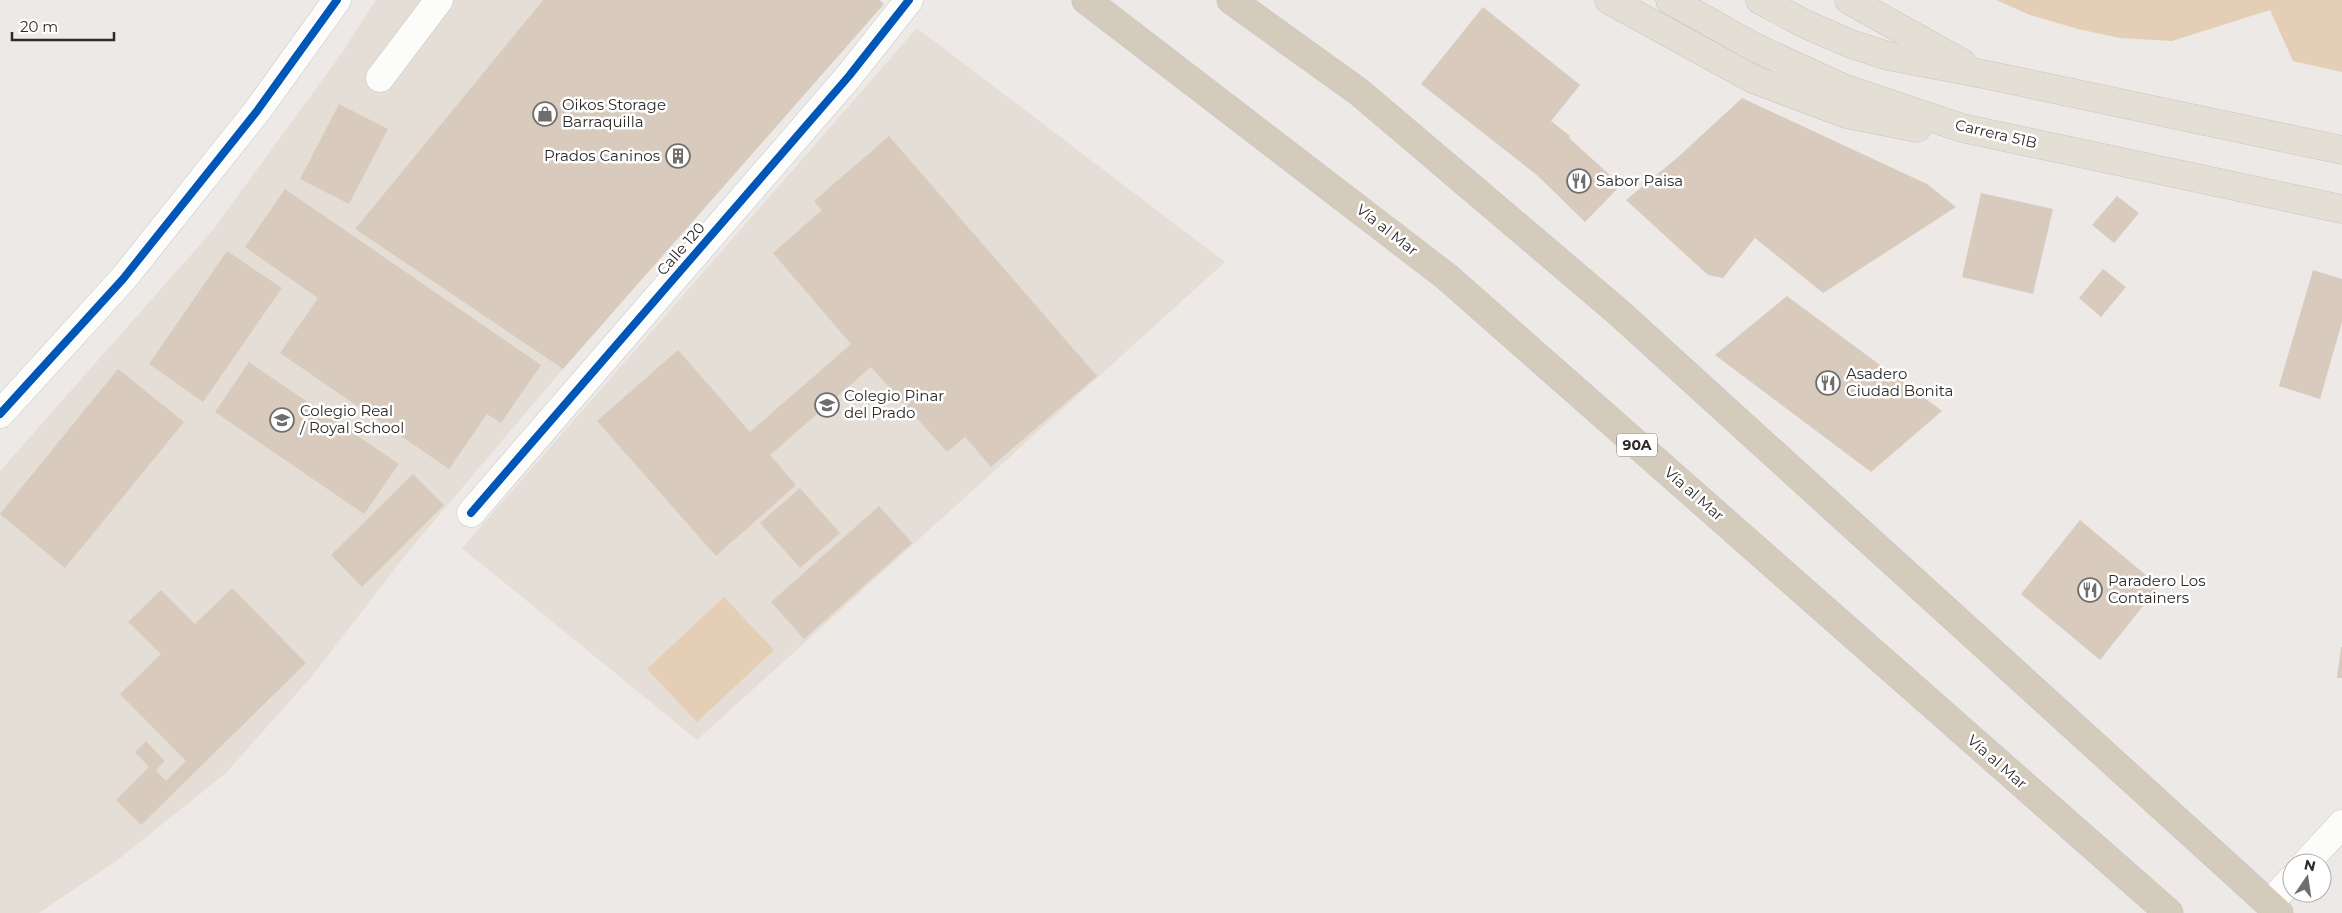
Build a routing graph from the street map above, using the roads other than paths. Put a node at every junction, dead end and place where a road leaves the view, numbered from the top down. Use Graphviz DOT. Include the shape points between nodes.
graph roads {
  1 [pos="337,0"];
  2 [pos="439,0"];
  3 [pos="909,0"];
  4 [pos="1086,0"];
  5 [pos="1231,0"];
  6 [pos="1609,0"];
  7 [pos="1670,0"];
  8 [pos="1760,0"];
  9 [pos="1848,0"];
  10 [pos="1983,74"];
  11 [pos="380,78"];
  12 [pos="1962,128"];
  13 [pos="2342,150"];
  14 [pos="2333,207"];
  15 [pos="2342,225"];
  16 [pos="0,414"];
  17 [pos="471,513"];
  18 [pos="2342,824"];
  19 [pos="2315,853"];
  20 [pos="2282,896"];
  21 [pos="2274,909"];
  22 [pos="2169,913"];
  1 -- 16 [label="street" via="257,111 124,279"];
  2 -- 11 [label="street"];
  3 -- 17 [label="street, Calle 120" via="843,83"];
  4 -- 22 [label="highway, Vía al Mar / 90A" via="1447,277"];
  5 -- 21 [label="highway" via="1359,92 1617,311"];
  6 -- 12 [label="main road" via="1753,79 1837,110 1916,128"];
  7 -- 12 [label="main road, Carrera 51B" via="1754,47 1843,88"];
  8 -- 10 [label="main road" via="1851,44 1888,56"];
  9 -- 10 [label="main road"];
  10 -- 13 [label="main road"];
  12 -- 14 [label="main road, Carrera 51B"];
  14 -- 15 [label="street"];
  18 -- 19 [label="street"];
  20 -- 21 [label="street"];
}
